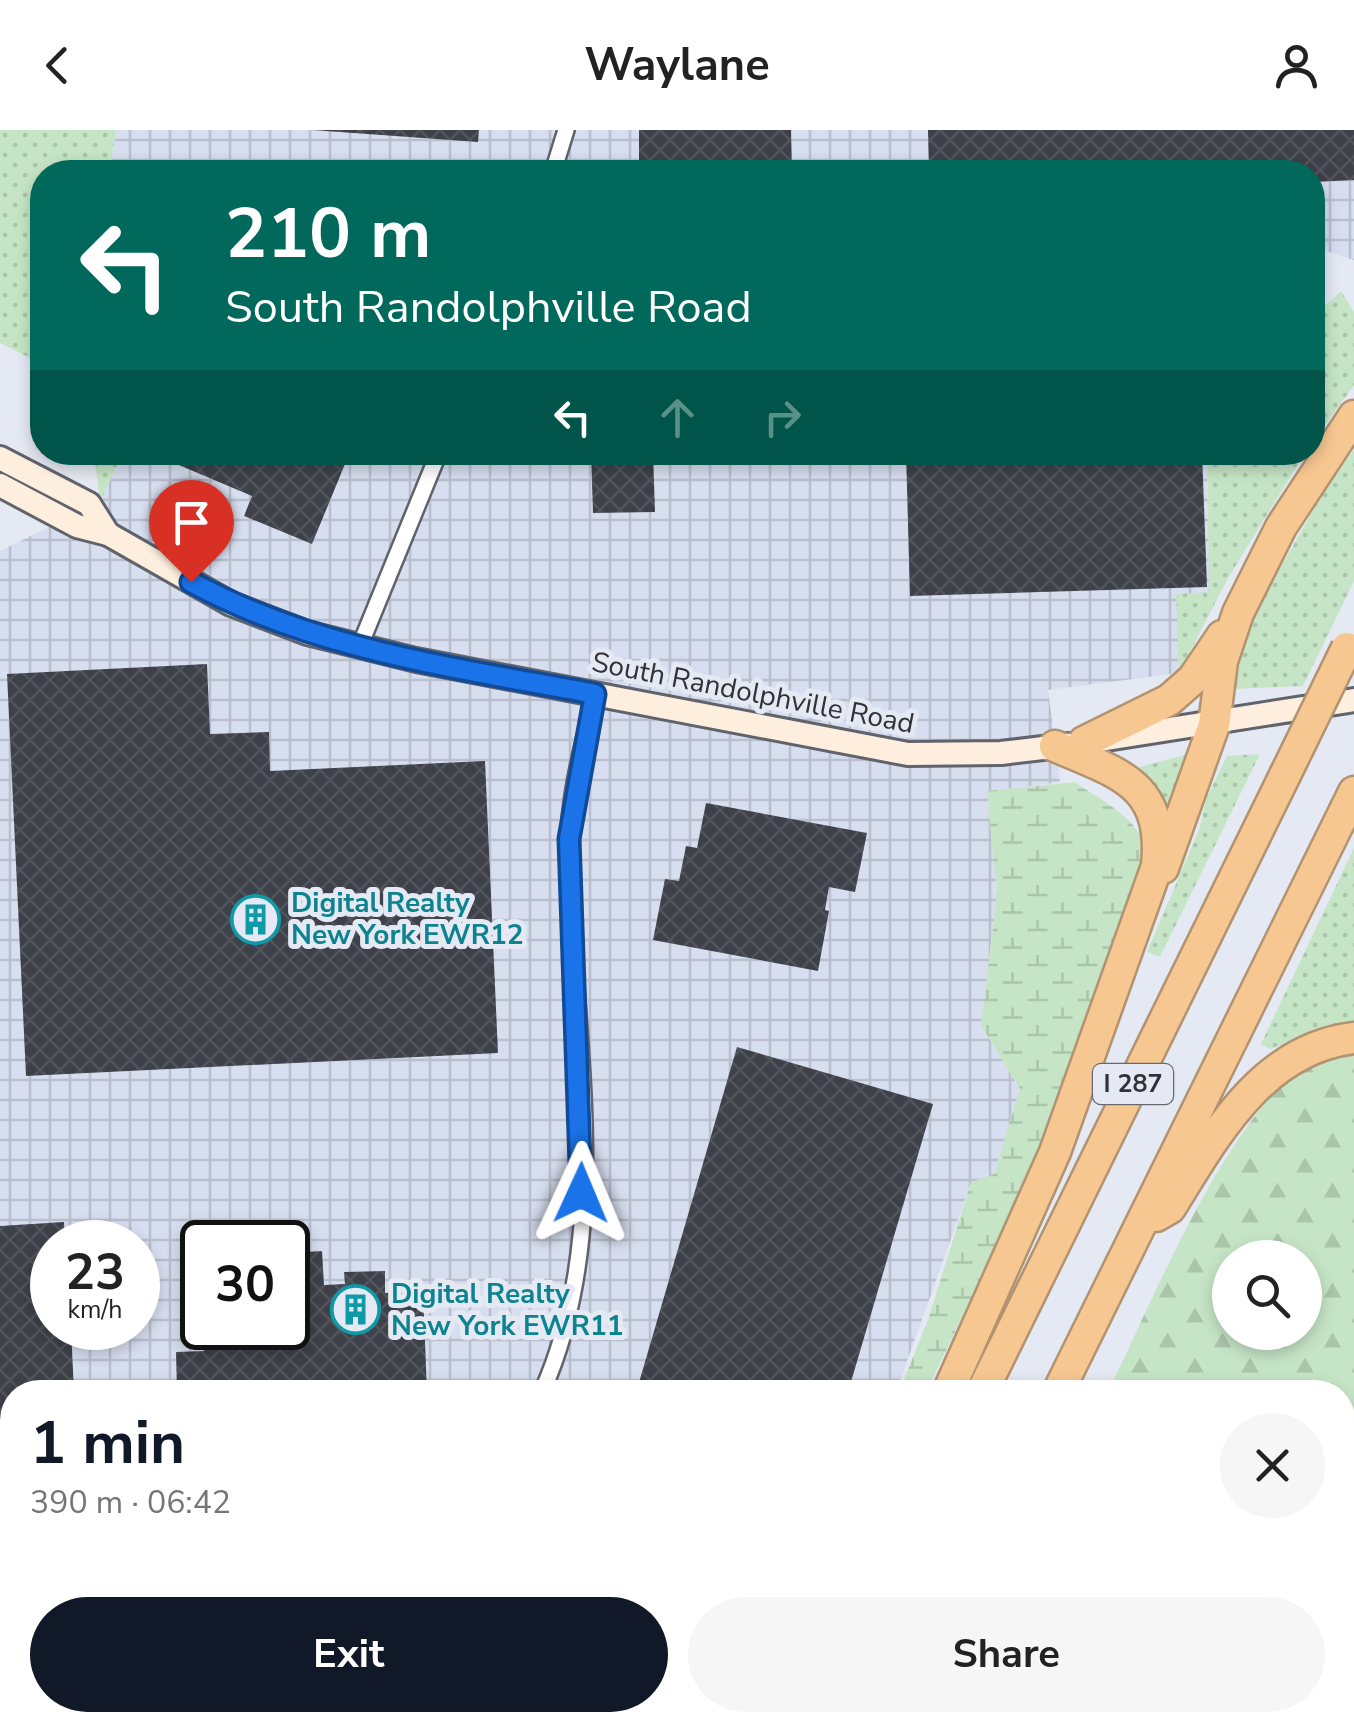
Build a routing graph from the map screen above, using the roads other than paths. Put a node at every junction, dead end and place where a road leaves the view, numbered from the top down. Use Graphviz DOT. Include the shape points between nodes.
graph roads {
  1 [pos="566,130"];
  2 [pos="557,160"];
  3 [pos="1354,416"];
  4 [pos="0,458"];
  5 [pos="1325,460"];
  6 [pos="435,465"];
  7 [pos="1322,465"];
  8 [pos="0,485"];
  9 [pos="108,534"];
  10 [pos="1238,613"];
  11 [pos="1350,641"];
  12 [pos="360,648"];
  13 [pos="595,694"];
  14 [pos="1354,700"];
  15 [pos="1214,725"];
  16 [pos="1070,744"];
  17 [pos="1354,792"];
  18 [pos="1148,898"];
  19 [pos="1354,1038"];
  20 [pos="1141,1225"];
  21 [pos="546,1380"];
  22 [pos="953,1380"];
  23 [pos="988,1380"];
  24 [pos="1064,1380"];
  1 -- 2 [label="street"];
  3 -- 5 [label="highway"];
  4 -- 9 [label="main road, South Randolphville Road" via="89,504"];
  6 -- 12 [label="street"];
  7 -- 10 [label="highway"];
  8 -- 9 [label="main road, South Randolphville Road" via="77,526"];
  9 -- 12 [label="main road, South Randolphville Road" via="231,604"];
  10 -- 15 [label="highway" via="1222,660"];
  10 -- 16 [label="highway" via="1193,679 1169,700"];
  11 -- 23 [label="highway, I 287, bridge"];
  12 -- 13 [label="main road, South Randolphville Road"];
  13 -- 16 [label="main road, South Randolphville Road" via="908,754"];
  13 -- 21 [label="street" via="569,839 580,1230 570,1301"];
  14 -- 15 [label="main road, South Randolphville Road"];
  15 -- 16 [label="main road, South Randolphville Road"];
  15 -- 18 [label="highway" via="1174,844"];
  16 -- 18 [label="highway" via="1128,778 1152,806 1160,842"];
  17 -- 20 [label="highway, I 287"];
  18 -- 22 [label="highway" via="1055,1152"];
  19 -- 20 [label="highway" via="1306,1049 1259,1083 1170,1208"];
  20 -- 24 [label="highway, I 287"];
}
